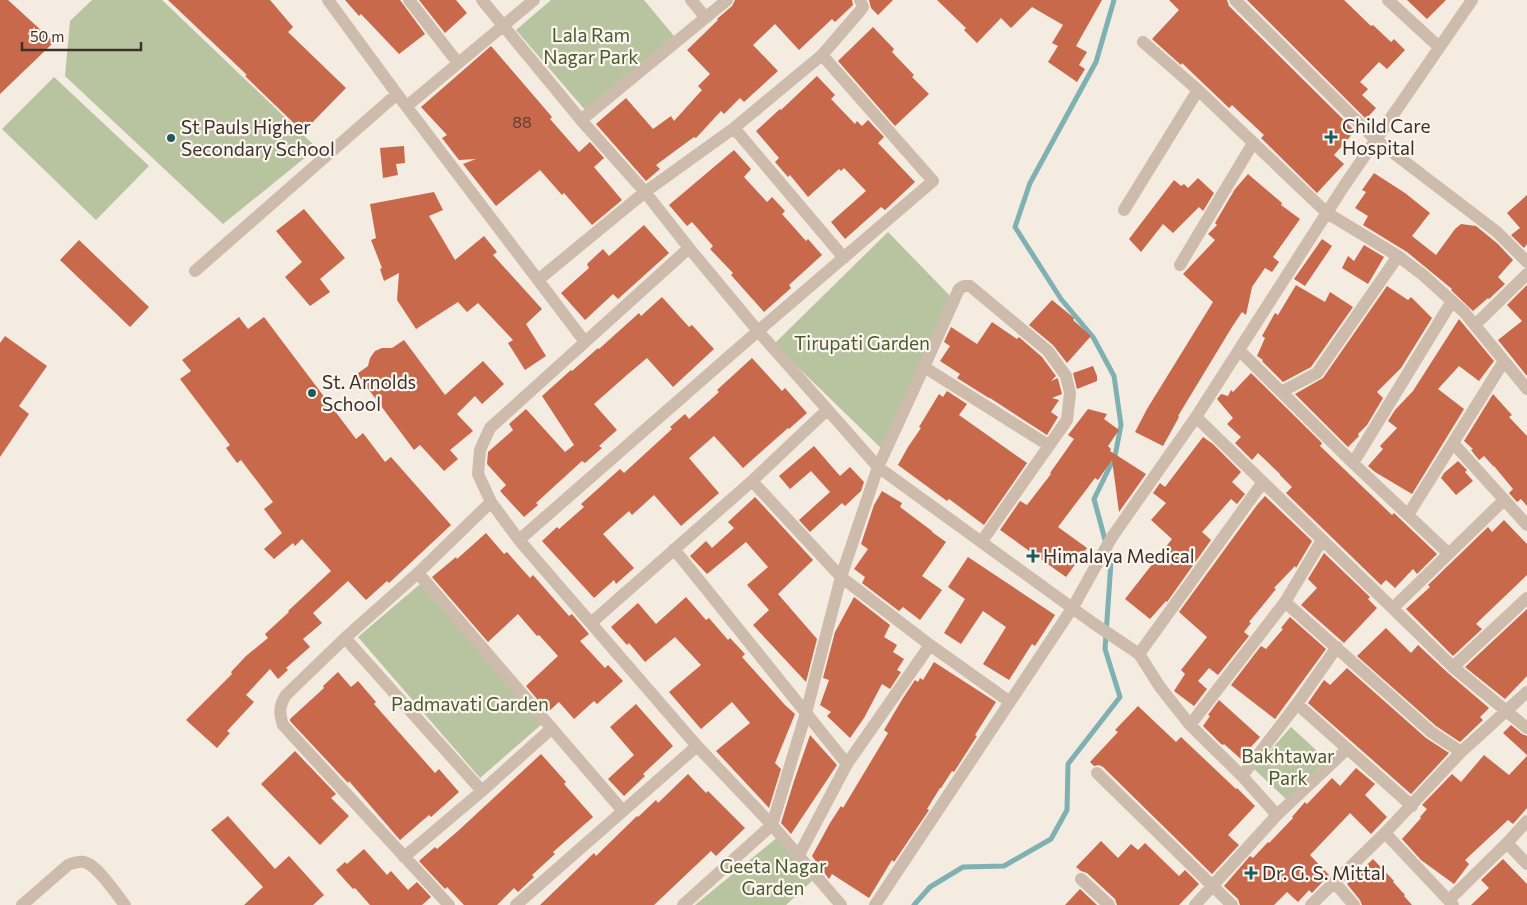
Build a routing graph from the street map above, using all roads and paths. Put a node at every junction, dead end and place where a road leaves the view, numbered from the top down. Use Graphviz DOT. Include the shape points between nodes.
graph roads {
  1 [pos="328,0"];
  2 [pos="410,0"];
  3 [pos="482,0"];
  4 [pos="534,0"];
  5 [pos="691,0"];
  6 [pos="727,0"];
  7 [pos="860,0"];
  8 [pos="1235,0"];
  9 [pos="1388,0"];
  10 [pos="1472,0"];
  11 [pos="706,18"];
  12 [pos="503,25"];
  13 [pos="1143,42"];
  14 [pos="1439,47"];
  15 [pos="822,55"];
  16 [pos="458,63"];
  17 [pos="1198,90"];
  18 [pos="397,94"];
  19 [pos="407,106"];
  20 [pos="581,120"];
  21 [pos="734,128"];
  22 [pos="1376,140"];
  23 [pos="1253,143"];
  24 [pos="645,192"];
  25 [pos="1124,210"];
  26 [pos="1327,213"];
  27 [pos="689,248"];
  28 [pos="1398,256"];
  29 [pos="844,258"];
  30 [pos="1527,262"];
  31 [pos="1180,265"];
  32 [pos="195,271"];
  33 [pos="1527,274"];
  34 [pos="538,280"];
  35 [pos="1452,301"];
  36 [pos="1475,326"];
  37 [pos="758,331"];
  38 [pos="585,342"];
  39 [pos="1239,350"];
  40 [pos="1504,361"];
  41 [pos="924,367"];
  42 [pos="1527,389"];
  43 [pos="1281,392"];
  44 [pos="827,410"];
  45 [pos="1196,417"];
  46 [pos="1453,443"];
  47 [pos="1048,445"];
  48 [pos="1353,463"];
  49 [pos="878,467"];
  50 [pos="752,481"];
  51 [pos="1263,482"];
  52 [pos="1504,500"];
  53 [pos="491,502"];
  54 [pos="1408,515"];
  55 [pos="1527,525"];
  56 [pos="519,540"];
  57 [pos="1322,540"];
  58 [pos="982,541"];
  59 [pos="674,549"];
  60 [pos="1448,552"];
  61 [pos="418,572"];
  62 [pos="841,577"];
  63 [pos="1527,598"];
  64 [pos="1285,602"];
  65 [pos="1072,607"];
  66 [pos="1393,608"];
  67 [pos="591,622"];
  68 [pos="345,638"];
  69 [pos="930,644"];
  70 [pos="1337,647"];
  71 [pos="1139,654"];
  72 [pos="1453,667"];
  73 [pos="1527,692"];
  74 [pos="1010,702"];
  75 [pos="1297,704"];
  76 [pos="1507,710"];
  77 [pos="806,713"];
  78 [pos="1190,725"];
  79 [pos="552,728"];
  80 [pos="1527,728"];
  81 [pos="697,746"];
  82 [pos="1348,749"];
  83 [pos="1461,752"];
  84 [pos="847,764"];
  85 [pos="1097,773"];
  86 [pos="1242,776"];
  87 [pos="482,791"];
  88 [pos="1412,806"];
  89 [pos="623,811"];
  90 [pos="1277,815"];
  91 [pos="1527,820"];
  92 [pos="772,825"];
  93 [pos="1385,834"];
  94 [pos="1507,843"];
  95 [pos="799,854"];
  96 [pos="404,857"];
  97 [pos="1527,864"];
  98 [pos="1081,879"];
  99 [pos="1334,882"];
  100 [pos="1212,887"];
  101 [pos="1451,903"];
  102 [pos="22,905"];
  103 [pos="125,905"];
  104 [pos="449,905"];
  105 [pos="516,905"];
  106 [pos="683,905"];
  107 [pos="841,905"];
  108 [pos="875,905"];
  109 [pos="1109,905"];
  110 [pos="1195,905"];
  111 [pos="1232,905"];
  112 [pos="1311,905"];
  113 [pos="1354,905"];
  1 -- 18 [label="street"];
  2 -- 16 [label="street"];
  3 -- 12 [label="street"];
  4 -- 12 [label="street"];
  5 -- 11 [label="street"];
  6 -- 11 [label="street"];
  7 -- 15 [label="street" via="863,7"];
  8 -- 22 [label="street"];
  9 -- 14 [label="street"];
  10 -- 14 [label="street"];
  11 -- 20 [label="street"];
  12 -- 16 [label="street"];
  12 -- 20 [label="street"];
  13 -- 17 [label="street"];
  14 -- 22 [label="street"];
  15 -- 21 [label="street"];
  15 -- 29 [label="street" via="933,181"];
  16 -- 19 [label="street"];
  17 -- 23 [label="street"];
  17 -- 25 [label="street"];
  18 -- 19 [label="street"];
  18 -- 32 [label="street"];
  19 -- 34 [label="street"];
  20 -- 24 [label="street"];
  21 -- 24 [label="street"];
  21 -- 29 [label="street"];
  22 -- 26 [label="street"];
  22 -- 30 [label="street" via="1497,232"];
  23 -- 26 [label="street"];
  23 -- 31 [label="street"];
  24 -- 27 [label="street"];
  24 -- 34 [label="street"];
  26 -- 28 [label="street"];
  26 -- 39 [label="street"];
  27 -- 37 [label="street"];
  27 -- 38 [label="street"];
  28 -- 35 [label="street"];
  28 -- 43 [label="street" via="1318,373"];
  29 -- 37 [label="street"];
  33 -- 36 [label="street"];
  34 -- 38 [label="street"];
  35 -- 36 [label="street"];
  35 -- 48 [label="street"];
  36 -- 40 [label="street"];
  37 -- 44 [label="street"];
  37 -- 56 [label="street"];
  38 -- 53 [label="street" via="490,428 480,450 478,474"];
  39 -- 43 [label="street"];
  39 -- 45 [label="street"];
  40 -- 42 [label="street"];
  40 -- 46 [label="street"];
  41 -- 47 [label="street"];
  41 -- 47 [label="street" via="959,289 970,286 1048,350 1066,376 1070,393 1067,420"];
  41 -- 49 [label="street"];
  43 -- 48 [label="street"];
  44 -- 49 [label="street"];
  44 -- 50 [label="street"];
  45 -- 51 [label="street"];
  45 -- 65 [label="street" via="1112,536"];
  46 -- 52 [label="street"];
  46 -- 54 [label="street"];
  47 -- 58 [label="street"];
  48 -- 54 [label="street"];
  49 -- 58 [label="street"];
  49 -- 62 [label="street"];
  50 -- 59 [label="street"];
  50 -- 62 [label="street"];
  51 -- 57 [label="street"];
  51 -- 71 [label="street"];
  52 -- 55 [label="street"];
  52 -- 60 [label="street"];
  53 -- 56 [label="street"];
  53 -- 61 [label="street"];
  54 -- 60 [label="street"];
  56 -- 67 [label="street"];
  57 -- 64 [label="street"];
  57 -- 66 [label="street"];
  58 -- 65 [label="street"];
  59 -- 67 [label="street"];
  59 -- 77 [label="street"];
  60 -- 66 [label="street"];
  61 -- 68 [label="street"];
  61 -- 79 [label="street"];
  62 -- 69 [label="street"];
  62 -- 77 [label="street"];
  63 -- 72 [label="street"];
  64 -- 70 [label="street"];
  64 -- 78 [label="street"];
  65 -- 71 [label="street"];
  65 -- 74 [label="street"];
  66 -- 72 [label="street"];
  67 -- 81 [label="street"];
  68 -- 87 [label="street"];
  68 -- 96 [label="street" via="286,695 280,705 280,716 283,725"];
  69 -- 74 [label="street"];
  69 -- 84 [label="street"];
  70 -- 75 [label="street"];
  70 -- 83 [label="street" via="1431,732"];
  71 -- 78 [label="street"];
  72 -- 76 [label="street"];
  73 -- 76 [label="street"];
  74 -- 108 [label="street"];
  75 -- 82 [label="street"];
  75 -- 86 [label="street"];
  76 -- 80 [label="street"];
  76 -- 83 [label="street"];
  77 -- 84 [label="street"];
  77 -- 92 [label="street"];
  78 -- 86 [label="street"];
  79 -- 87 [label="street"];
  79 -- 89 [label="street"];
  81 -- 89 [label="street"];
  81 -- 92 [label="street"];
  82 -- 88 [label="street"];
  82 -- 90 [label="street"];
  83 -- 88 [label="street"];
  84 -- 95 [label="street"];
  85 -- 100 [label="street"];
  86 -- 90 [label="street"];
  87 -- 96 [label="street"];
  88 -- 93 [label="street"];
  89 -- 105 [label="street"];
  90 -- 100 [label="street"];
  91 -- 94 [label="street"];
  92 -- 95 [label="street"];
  92 -- 106 [label="street"];
  93 -- 99 [label="street"];
  93 -- 101 [label="street"];
  94 -- 97 [label="street"];
  94 -- 101 [label="street"];
  95 -- 107 [label="street"];
  96 -- 104 [label="street"];
  98 -- 109 [label="street"];
  99 -- 112 [label="street"];
  99 -- 113 [label="street"];
  100 -- 110 [label="street"];
  100 -- 111 [label="street"];
  102 -- 103 [label="street" via="68,865 86,862 100,873"];
}
